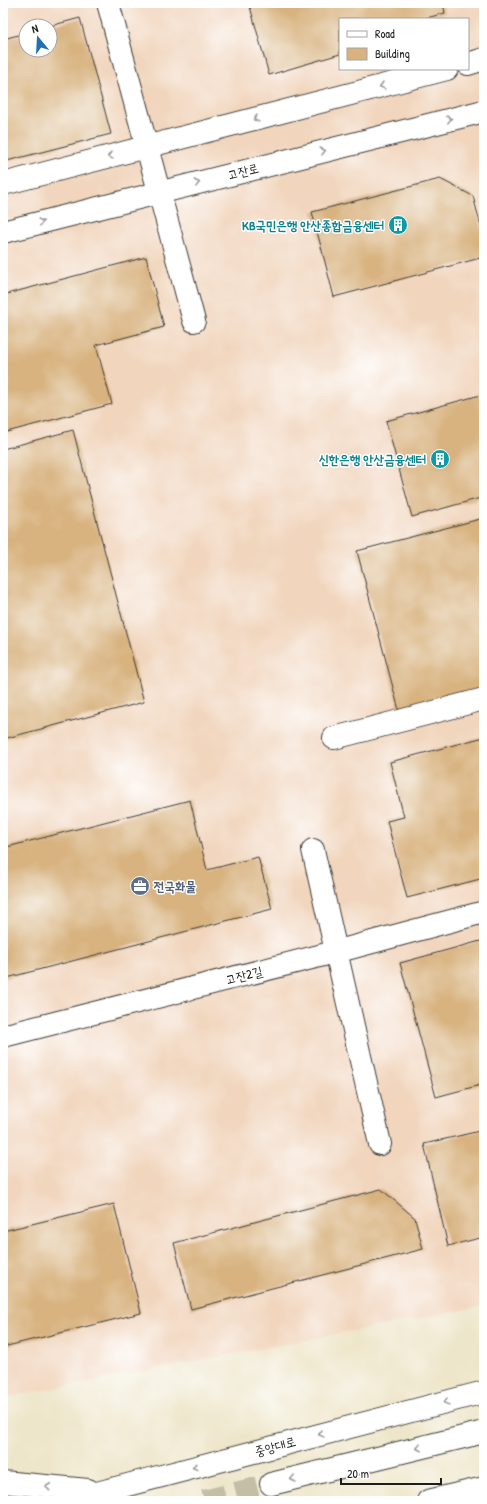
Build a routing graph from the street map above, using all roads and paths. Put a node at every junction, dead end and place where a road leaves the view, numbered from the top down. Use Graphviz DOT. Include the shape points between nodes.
graph roads {
  1 [pos="108,3"];
  2 [pos="484,59"];
  3 [pos="469,64"];
  4 [pos="443,70"];
  5 [pos="484,111"];
  6 [pos="148,147"];
  7 [pos="3,184"];
  8 [pos="159,192"];
  9 [pos="3,232"];
  10 [pos="194,321"];
  11 [pos="484,699"];
  12 [pos="334,738"];
  13 [pos="313,850"];
  14 [pos="484,912"];
  15 [pos="335,952"];
  16 [pos="3,1036"];
  17 [pos="380,1144"];
  18 [pos="484,1392"];
  19 [pos="484,1432"];
  20 [pos="3,1482"];
  21 [pos="272,1484"];
  22 [pos="484,1488"];
  23 [pos="94,1496"];
  24 [pos="66,1501"];
  25 [pos="428,1501"];
  1 -- 6 [label="street"];
  2 -- 3 [label="street"];
  4 -- 6 [label="street, one-way"];
  8 -- 5 [label="street, 고잔로, one-way"];
  6 -- 7 [label="street, one-way"];
  6 -- 8 [label="street"];
  9 -- 8 [label="street, 고잔로, one-way"];
  8 -- 10 [label="street"];
  11 -- 12 [label="street"];
  13 -- 15 [label="street"];
  14 -- 15 [label="street, 고잔2길"];
  15 -- 16 [label="street, 고잔2길"];
  15 -- 17 [label="street"];
  18 -- 23 [label="street, 중앙대로, one-way"];
  19 -- 21 [label="street, one-way"];
  23 -- 20 [label="street, one-way"];
  22 -- 25 [label="street"];
  23 -- 24 [label="street, 중앙대로"];
}
